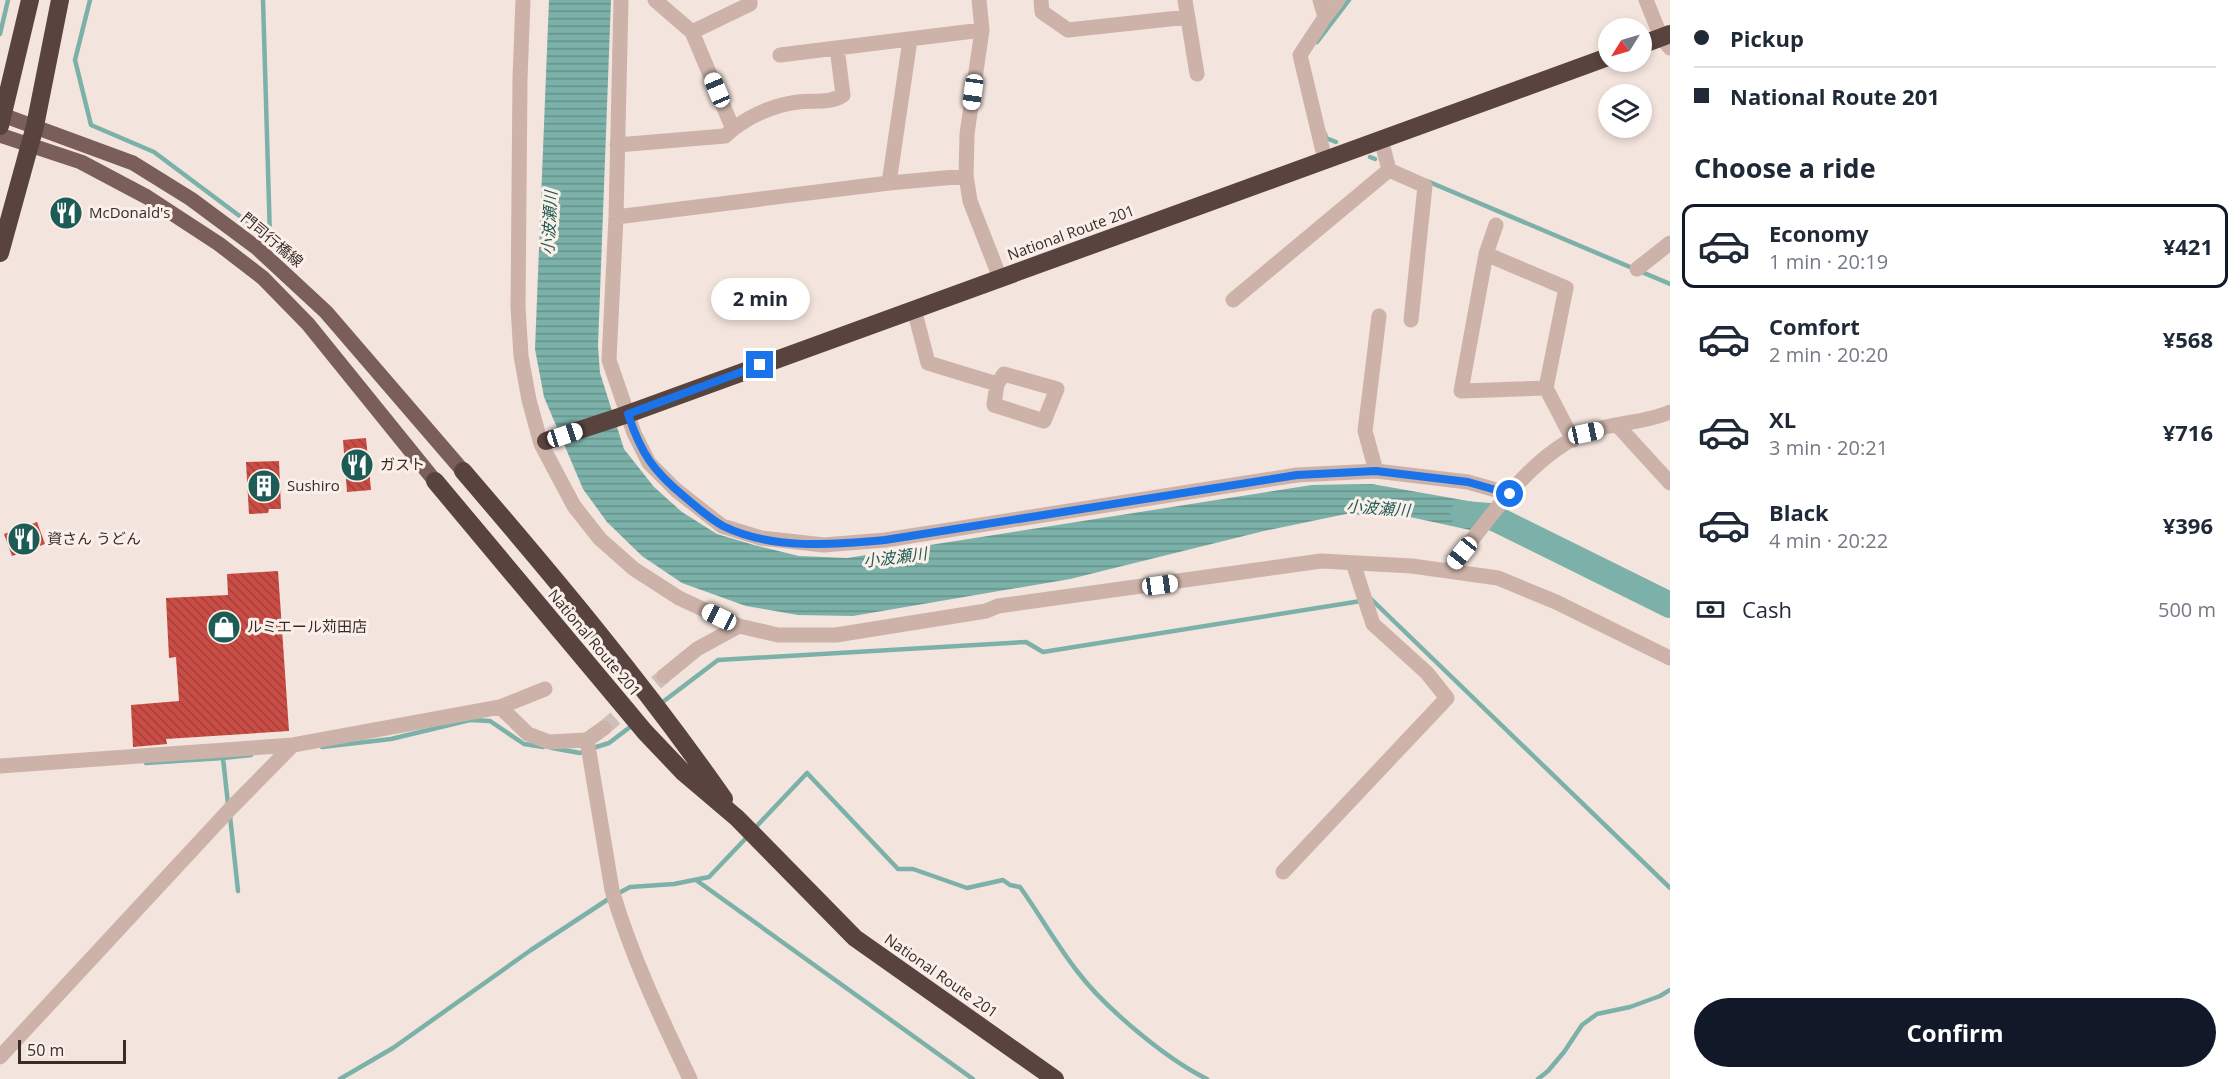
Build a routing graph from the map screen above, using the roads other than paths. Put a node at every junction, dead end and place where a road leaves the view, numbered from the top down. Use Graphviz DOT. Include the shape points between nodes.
graph roads {
  1 [pos="30,0"];
  2 [pos="60,0"];
  3 [pos="523,0"];
  4 [pos="621,0"];
  5 [pos="655,0"];
  6 [pos="750,0"];
  7 [pos="979,0"];
  8 [pos="1041,0"];
  9 [pos="1185,0"];
  10 [pos="1320,0"];
  11 [pos="1338,0"];
  12 [pos="1646,0"];
  13 [pos="1188,16"];
  14 [pos="1325,17"];
  15 [pos="982,30"];
  16 [pos="692,32"];
  17 [pos="910,40"];
  18 [pos="1667,40"];
  19 [pos="1652,43"];
  20 [pos="837,48"];
  21 [pos="780,55"];
  22 [pos="1598,61"];
  23 [pos="1197,74"];
  24 [pos="1,118"];
  25 [pos="35,126"];
  26 [pos="733,129"];
  27 [pos="0,135"];
  28 [pos="1381,139"];
  29 [pos="29,145"];
  30 [pos="617,145"];
  31 [pos="1325,160"];
  32 [pos="1389,170"];
  33 [pos="966,176"];
  34 [pos="890,183"];
  35 [pos="616,218"];
  36 [pos="1496,225"];
  37 [pos="1670,243"];
  38 [pos="0,253"];
  39 [pos="1486,254"];
  40 [pos="1637,269"];
  41 [pos="1000,278"];
  42 [pos="1233,300"];
  43 [pos="914,309"];
  44 [pos="1379,316"];
  45 [pos="1411,320"];
  46 [pos="997,384"];
  47 [pos="1546,388"];
  48 [pos="1670,412"];
  49 [pos="625,415"];
  50 [pos="1618,426"];
  51 [pos="1573,440"];
  52 [pos="546,441"];
  53 [pos="463,471"];
  54 [pos="1376,471"];
  55 [pos="435,481"];
  56 [pos="1670,483"];
  57 [pos="1507,498"];
  58 [pos="1353,563"];
  59 [pos="1449,570"];
  60 [pos="739,626"];
  61 [pos="1670,658"];
  62 [pos="664,676"];
  63 [pos="545,688"];
  64 [pos="500,707"];
  65 [pos="604,728"];
  66 [pos="588,740"];
  67 [pos="293,745"];
  68 [pos="0,765"];
  69 [pos="737,818"];
  70 [pos="1283,872"];
  71 [pos="0,1057"];
  72 [pos="690,1079"];
  73 [pos="1055,1079"];
  1 -- 24 [label="highway"];
  2 -- 25 [label="highway"];
  3 -- 60 [label="street" via="518,307 521,356 542,444 574,506 600,539 634,569 679,598"];
  4 -- 30 [label="street"];
  5 -- 16 [label="street"];
  6 -- 16 [label="street" via="750,4"];
  7 -- 15 [label="street"];
  8 -- 13 [label="street" via="1042,12 1068,30"];
  9 -- 13 [label="street"];
  10 -- 14 [label="street"];
  11 -- 14 [label="street"];
  12 -- 18 [label="street"];
  13 -- 23 [label="street"];
  14 -- 31 [label="street" via="1300,55"];
  15 -- 17 [label="street"];
  15 -- 33 [label="street" via="967,134"];
  16 -- 26 [label="street"];
  17 -- 20 [label="street"];
  17 -- 34 [label="street"];
  18 -- 19 [label="highway"];
  20 -- 21 [label="street"];
  20 -- 26 [label="street" via="843,94 836,100 774,107 749,117"];
  22 -- 28 [label="highway, National Route 201"];
  24 -- 25 [label="main road, 門司行橋線"];
  25 -- 29 [label="highway"];
  25 -- 53 [label="main road, 門司行橋線" via="133,163 191,199 257,248 326,312"];
  26 -- 30 [label="street" via="725,136"];
  27 -- 29 [label="main road"];
  28 -- 31 [label="highway, National Route 201"];
  28 -- 32 [label="street"];
  29 -- 38 [label="highway"];
  29 -- 55 [label="main road" via="81,162 147,197 219,244 263,279 308,324"];
  30 -- 35 [label="street"];
  31 -- 41 [label="highway, National Route 201"];
  32 -- 42 [label="street"];
  32 -- 45 [label="street" via="1425,186"];
  33 -- 34 [label="street"];
  33 -- 41 [label="street" via="970,201"];
  34 -- 35 [label="street"];
  35 -- 49 [label="street" via="609,360"];
  36 -- 39 [label="street"];
  37 -- 40 [label="street"];
  39 -- 47 [label="street" via="1566,288"];
  39 -- 47 [label="street" via="1461,391"];
  41 -- 43 [label="highway, National Route 201"];
  43 -- 46 [label="street" via="928,363"];
  43 -- 49 [label="highway, National Route 201"];
  44 -- 54 [label="street" via="1365,431"];
  47 -- 51 [label="street"];
  48 -- 50 [label="street"];
  49 -- 52 [label="highway, National Route 201"];
  49 -- 54 [label="street" via="649,463 676,490 722,525 761,538 824,546 885,540 1297,475"];
  50 -- 51 [label="street"];
  50 -- 56 [label="street"];
  51 -- 57 [label="street" via="1550,452"];
  53 -- 69 [label="highway, National Route 201" via="573,600 701,765"];
  54 -- 57 [label="street" via="1468,482"];
  55 -- 69 [label="highway, National Route 201" via="645,732 684,773"];
  57 -- 59 [label="street"];
  58 -- 59 [label="street"];
  58 -- 60 [label="street" via="1321,561 998,606 836,635 778,635"];
  58 -- 70 [label="street" via="1373,624 1447,698"];
  59 -- 61 [label="street" via="1498,578"];
  60 -- 62 [label="street" via="697,649"];
  63 -- 64 [label="street"];
  64 -- 66 [label="street" via="528,734 538,738 549,742"];
  64 -- 67 [label="street"];
  65 -- 66 [label="street"];
  66 -- 72 [label="street" via="618,914"];
  67 -- 68 [label="street"];
  67 -- 71 [label="street"];
  69 -- 73 [label="highway, National Route 201" via="855,938"];
}
